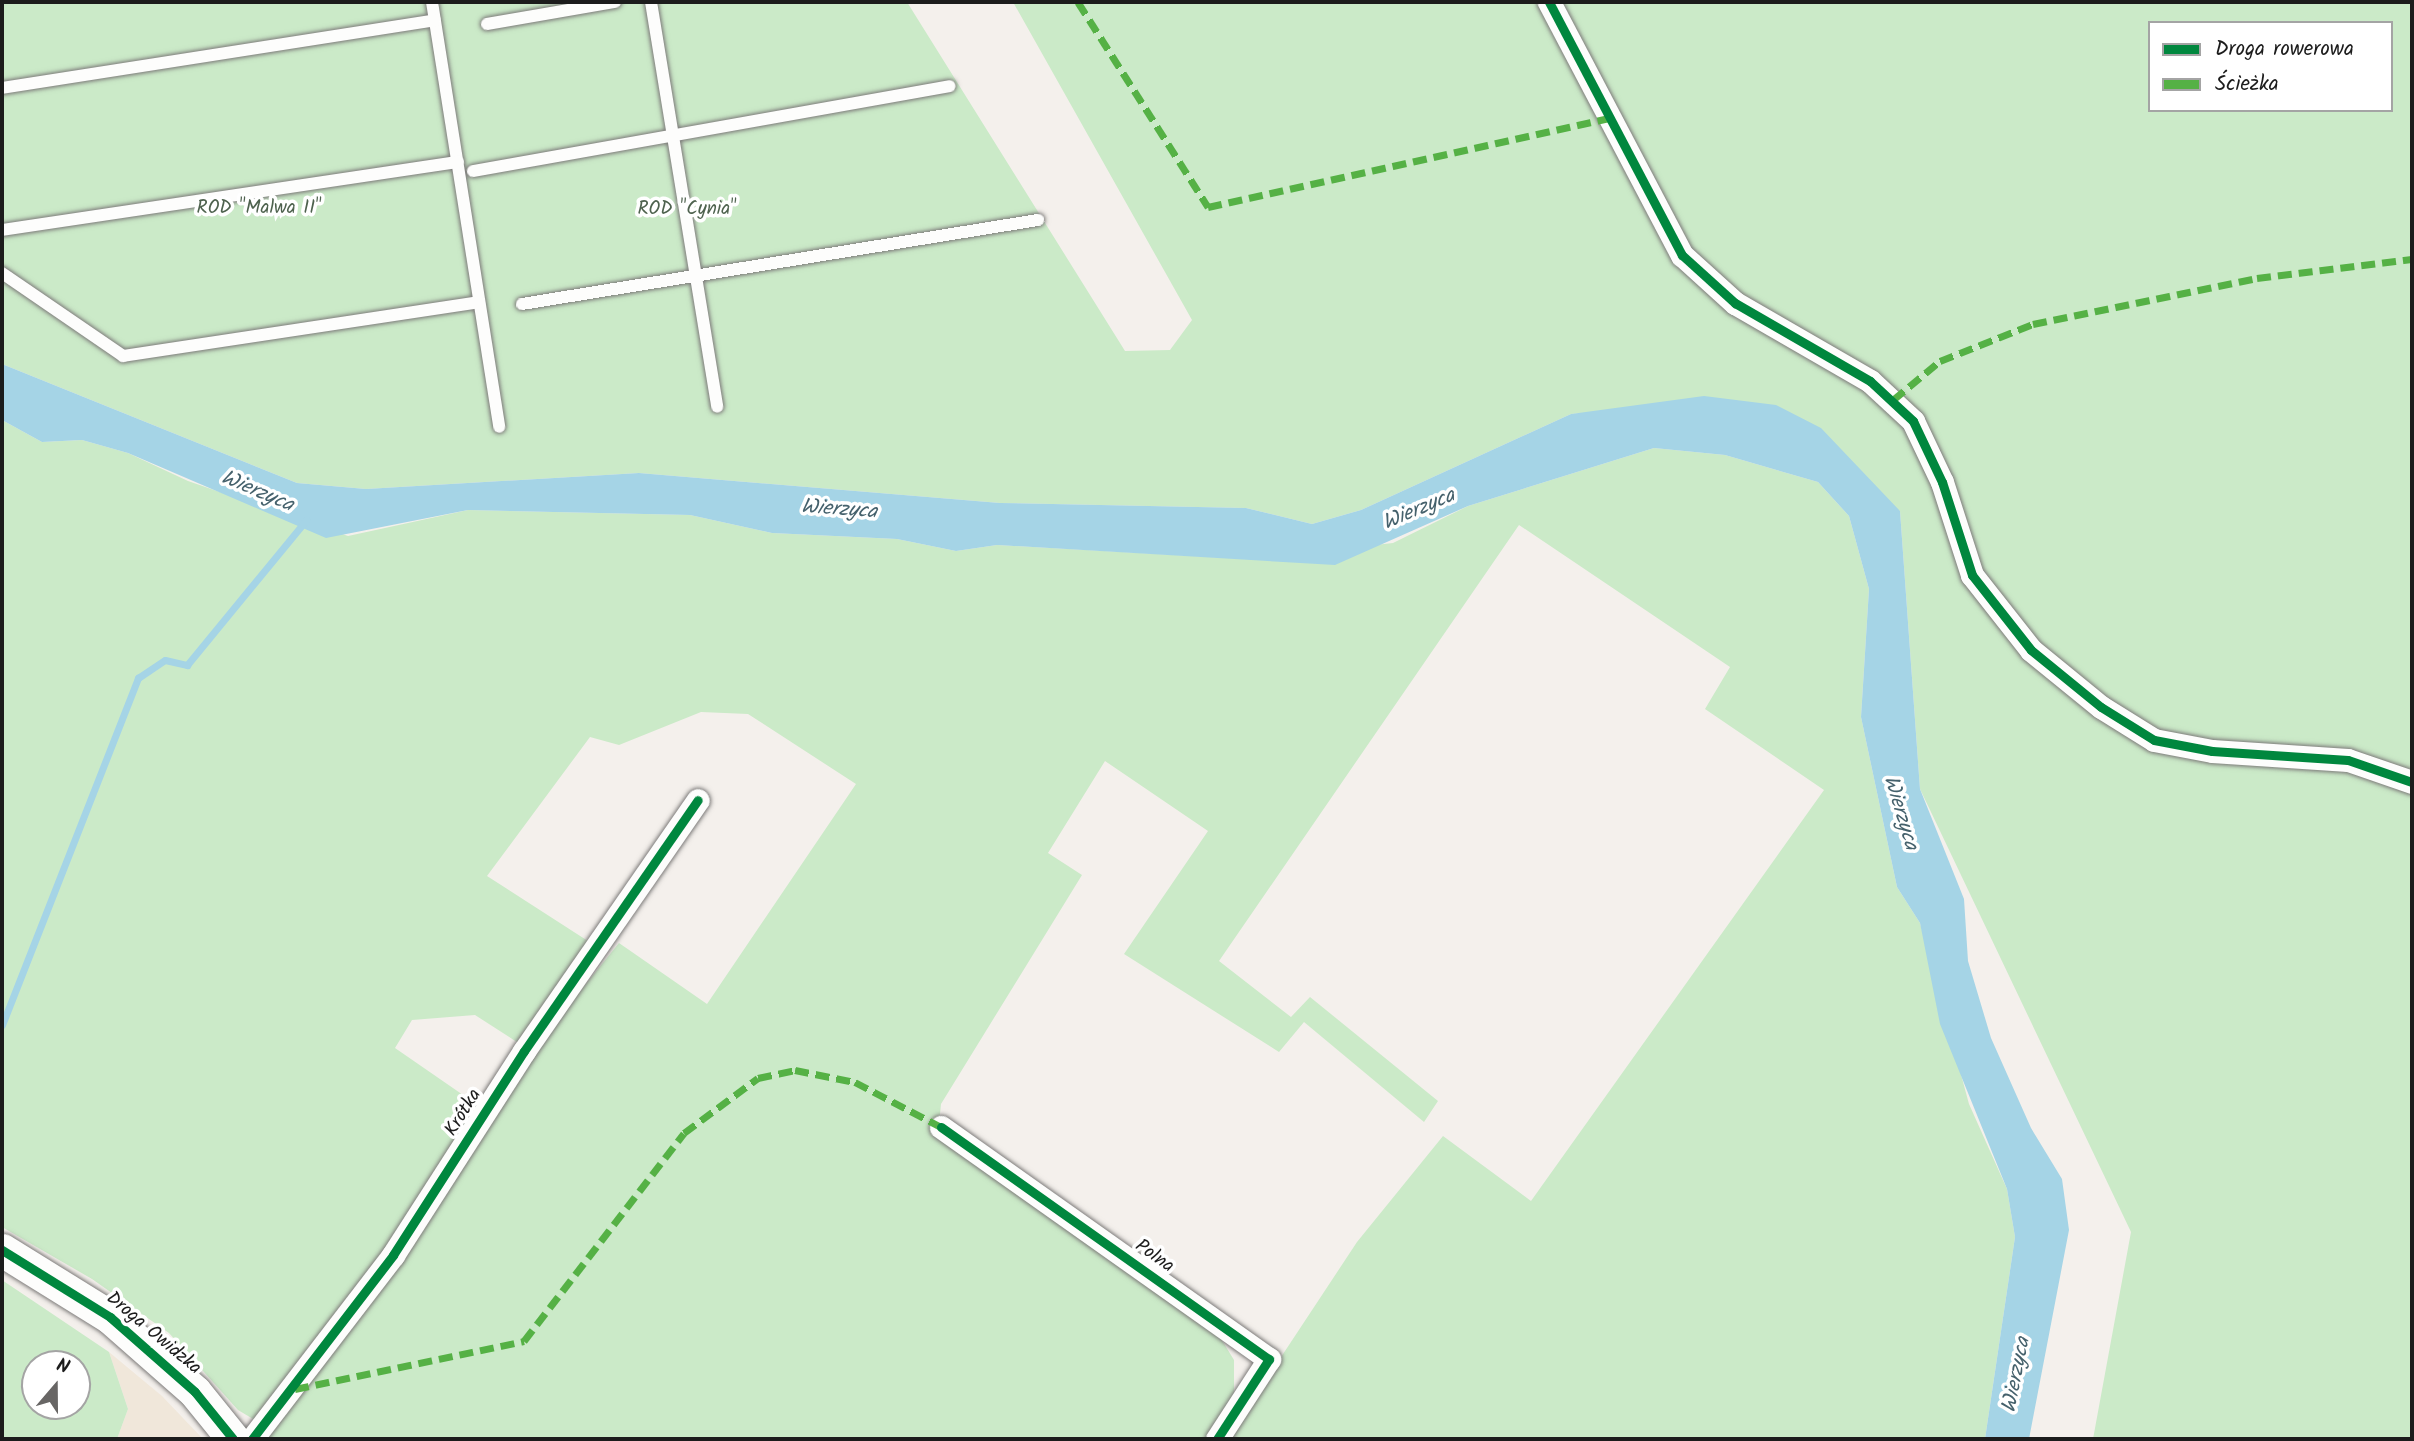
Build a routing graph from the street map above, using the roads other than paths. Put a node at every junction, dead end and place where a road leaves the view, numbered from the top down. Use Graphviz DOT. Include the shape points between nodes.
graph roads {
  1 [pos="432,2"];
  2 [pos="615,2"];
  3 [pos="652,2"];
  4 [pos="1549,2"];
  5 [pos="435,20"];
  6 [pos="487,24"];
  7 [pos="949,86"];
  8 [pos="2,88"];
  9 [pos="673,136"];
  10 [pos="458,162"];
  11 [pos="473,170"];
  12 [pos="1038,220"];
  13 [pos="2,230"];
  14 [pos="2,273"];
  15 [pos="696,274"];
  16 [pos="479,302"];
  17 [pos="522,304"];
  18 [pos="717,407"];
  19 [pos="499,427"];
  20 [pos="2412,782"];
  21 [pos="698,800"];
  22 [pos="941,1127"];
  23 [pos="2,1250"];
  24 [pos="233,1439"];
  25 [pos="252,1439"];
  26 [pos="1217,1439"];
  1 -- 5 [label="lane"];
  2 -- 6 [label="lane"];
  3 -- 9 [label="lane"];
  4 -- 20 [label="street" via="1682,255 1735,303 1870,381 1913,421 1942,482 1972,575 2031,650 2101,707 2154,740 2212,751 2348,760"];
  5 -- 8 [label="lane"];
  5 -- 10 [label="lane"];
  7 -- 9 [label="lane"];
  9 -- 11 [label="lane"];
  9 -- 15 [label="lane"];
  10 -- 13 [label="lane"];
  10 -- 16 [label="lane"];
  12 -- 15 [label="lane"];
  14 -- 16 [label="lane" via="123,356"];
  15 -- 17 [label="lane"];
  15 -- 18 [label="lane"];
  16 -- 19 [label="lane"];
  21 -- 25 [label="street, Krótka" via="524,1051 393,1255"];
  22 -- 26 [label="street, Polna" via="1269,1359"];
  23 -- 24 [label="street, Droga Owidzka" via="110,1317 195,1392"];
}
